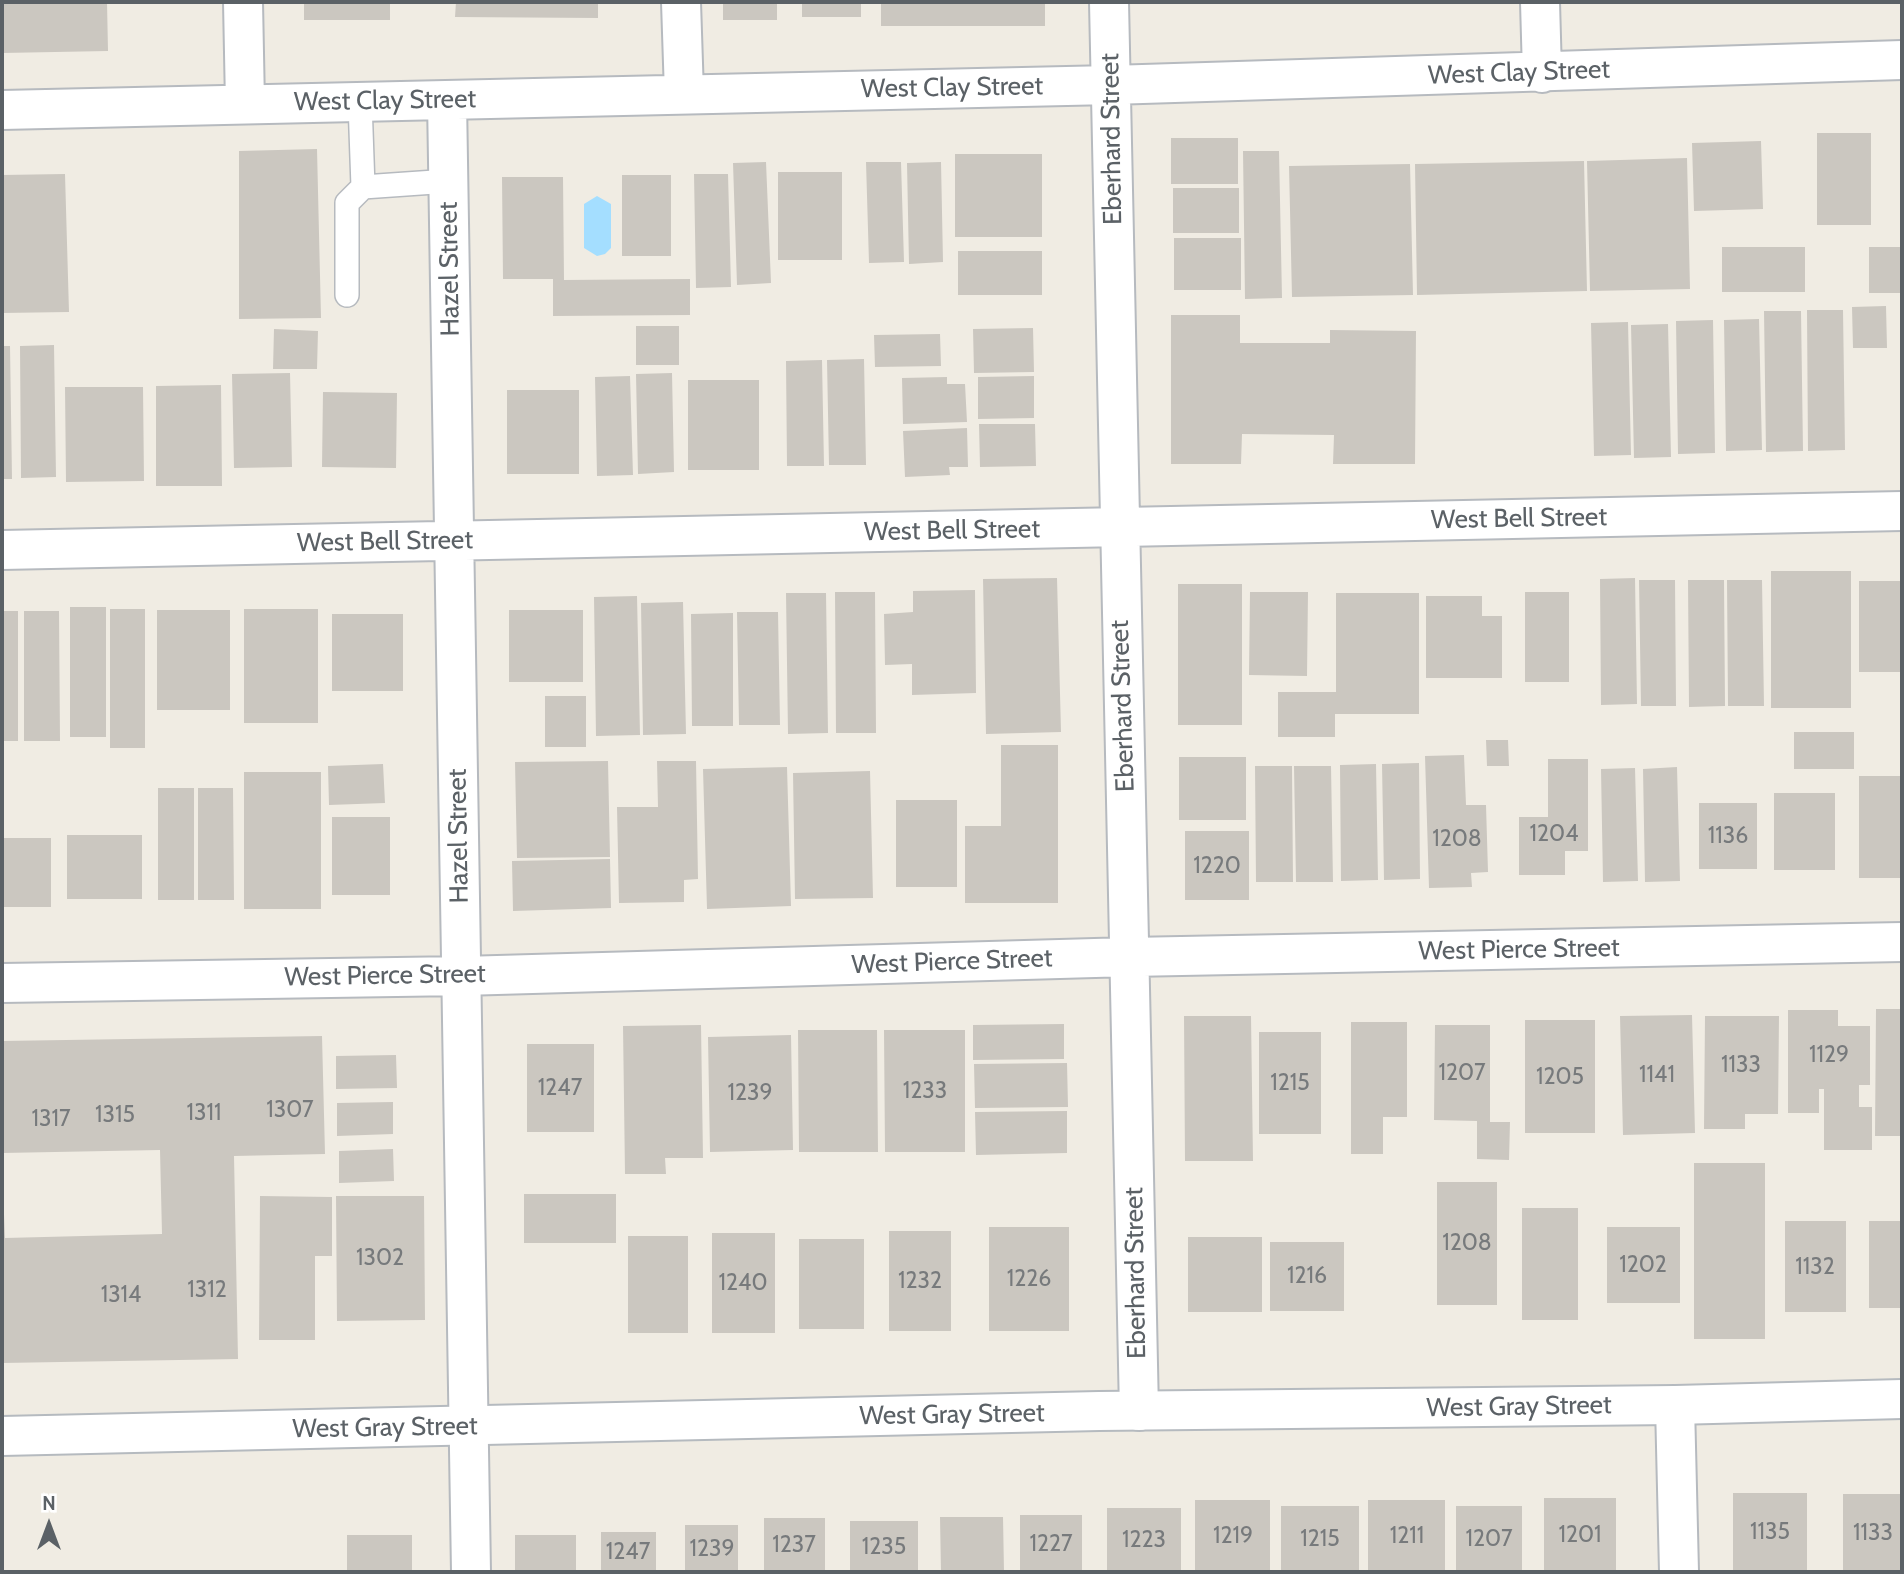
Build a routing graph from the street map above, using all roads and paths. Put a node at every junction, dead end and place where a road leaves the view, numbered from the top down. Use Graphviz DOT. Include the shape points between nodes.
graph roads {
  1 [pos="243,2"];
  2 [pos="681,2"];
  3 [pos="1109,2"];
  4 [pos="1540,2"];
  5 [pos="1902,60"];
  6 [pos="1542,73"];
  7 [pos="1111,85"];
  8 [pos="684,94"];
  9 [pos="447,100"];
  10 [pos="360,102"];
  11 [pos="245,104"];
  12 [pos="2,110"];
  13 [pos="449,181"];
  14 [pos="362,187"];
  15 [pos="347,295"];
  16 [pos="1902,511"];
  17 [pos="1118,527"];
  18 [pos="452,541"];
  19 [pos="2,550"];
  20 [pos="1902,942"];
  21 [pos="1130,957"];
  22 [pos="462,975"];
  23 [pos="2,983"];
  24 [pos="1902,1399"];
  25 [pos="1675,1405"];
  26 [pos="1139,1410"];
  27 [pos="470,1426"];
  28 [pos="2,1436"];
  29 [pos="471,1572"];
  30 [pos="1678,1572"];
  1 -- 11 [label="street"];
  2 -- 8 [label="street"];
  3 -- 7 [label="street, Eberhard Street"];
  4 -- 6 [label="street"];
  5 -- 6 [label="street, West Clay Street"];
  6 -- 7 [label="street, West Clay Street"];
  7 -- 8 [label="street, West Clay Street"];
  7 -- 17 [label="street, Eberhard Street"];
  8 -- 9 [label="street, West Clay Street"];
  9 -- 10 [label="street, West Clay Street"];
  9 -- 13 [label="street, Hazel Street"];
  10 -- 11 [label="street, West Clay Street"];
  10 -- 14 [label="lane"];
  11 -- 12 [label="street, West Clay Street"];
  13 -- 14 [label="lane"];
  13 -- 18 [label="street, Hazel Street"];
  14 -- 15 [label="lane" via="347,203"];
  16 -- 17 [label="street, West Bell Street"];
  17 -- 18 [label="street, West Bell Street"];
  17 -- 21 [label="street, Eberhard Street"];
  18 -- 19 [label="street, West Bell Street"];
  18 -- 22 [label="street, Hazel Street"];
  20 -- 21 [label="street, West Pierce Street"];
  21 -- 22 [label="street, West Pierce Street"];
  21 -- 26 [label="street, Eberhard Street"];
  22 -- 23 [label="street, West Pierce Street"];
  22 -- 27 [label="street, Hazel Street"];
  24 -- 25 [label="street, West Gray Street"];
  25 -- 26 [label="street, West Gray Street"];
  25 -- 30 [label="street"];
  26 -- 27 [label="street, West Gray Street"];
  27 -- 28 [label="street, West Gray Street"];
  27 -- 29 [label="street, Hazel Street"];
}
